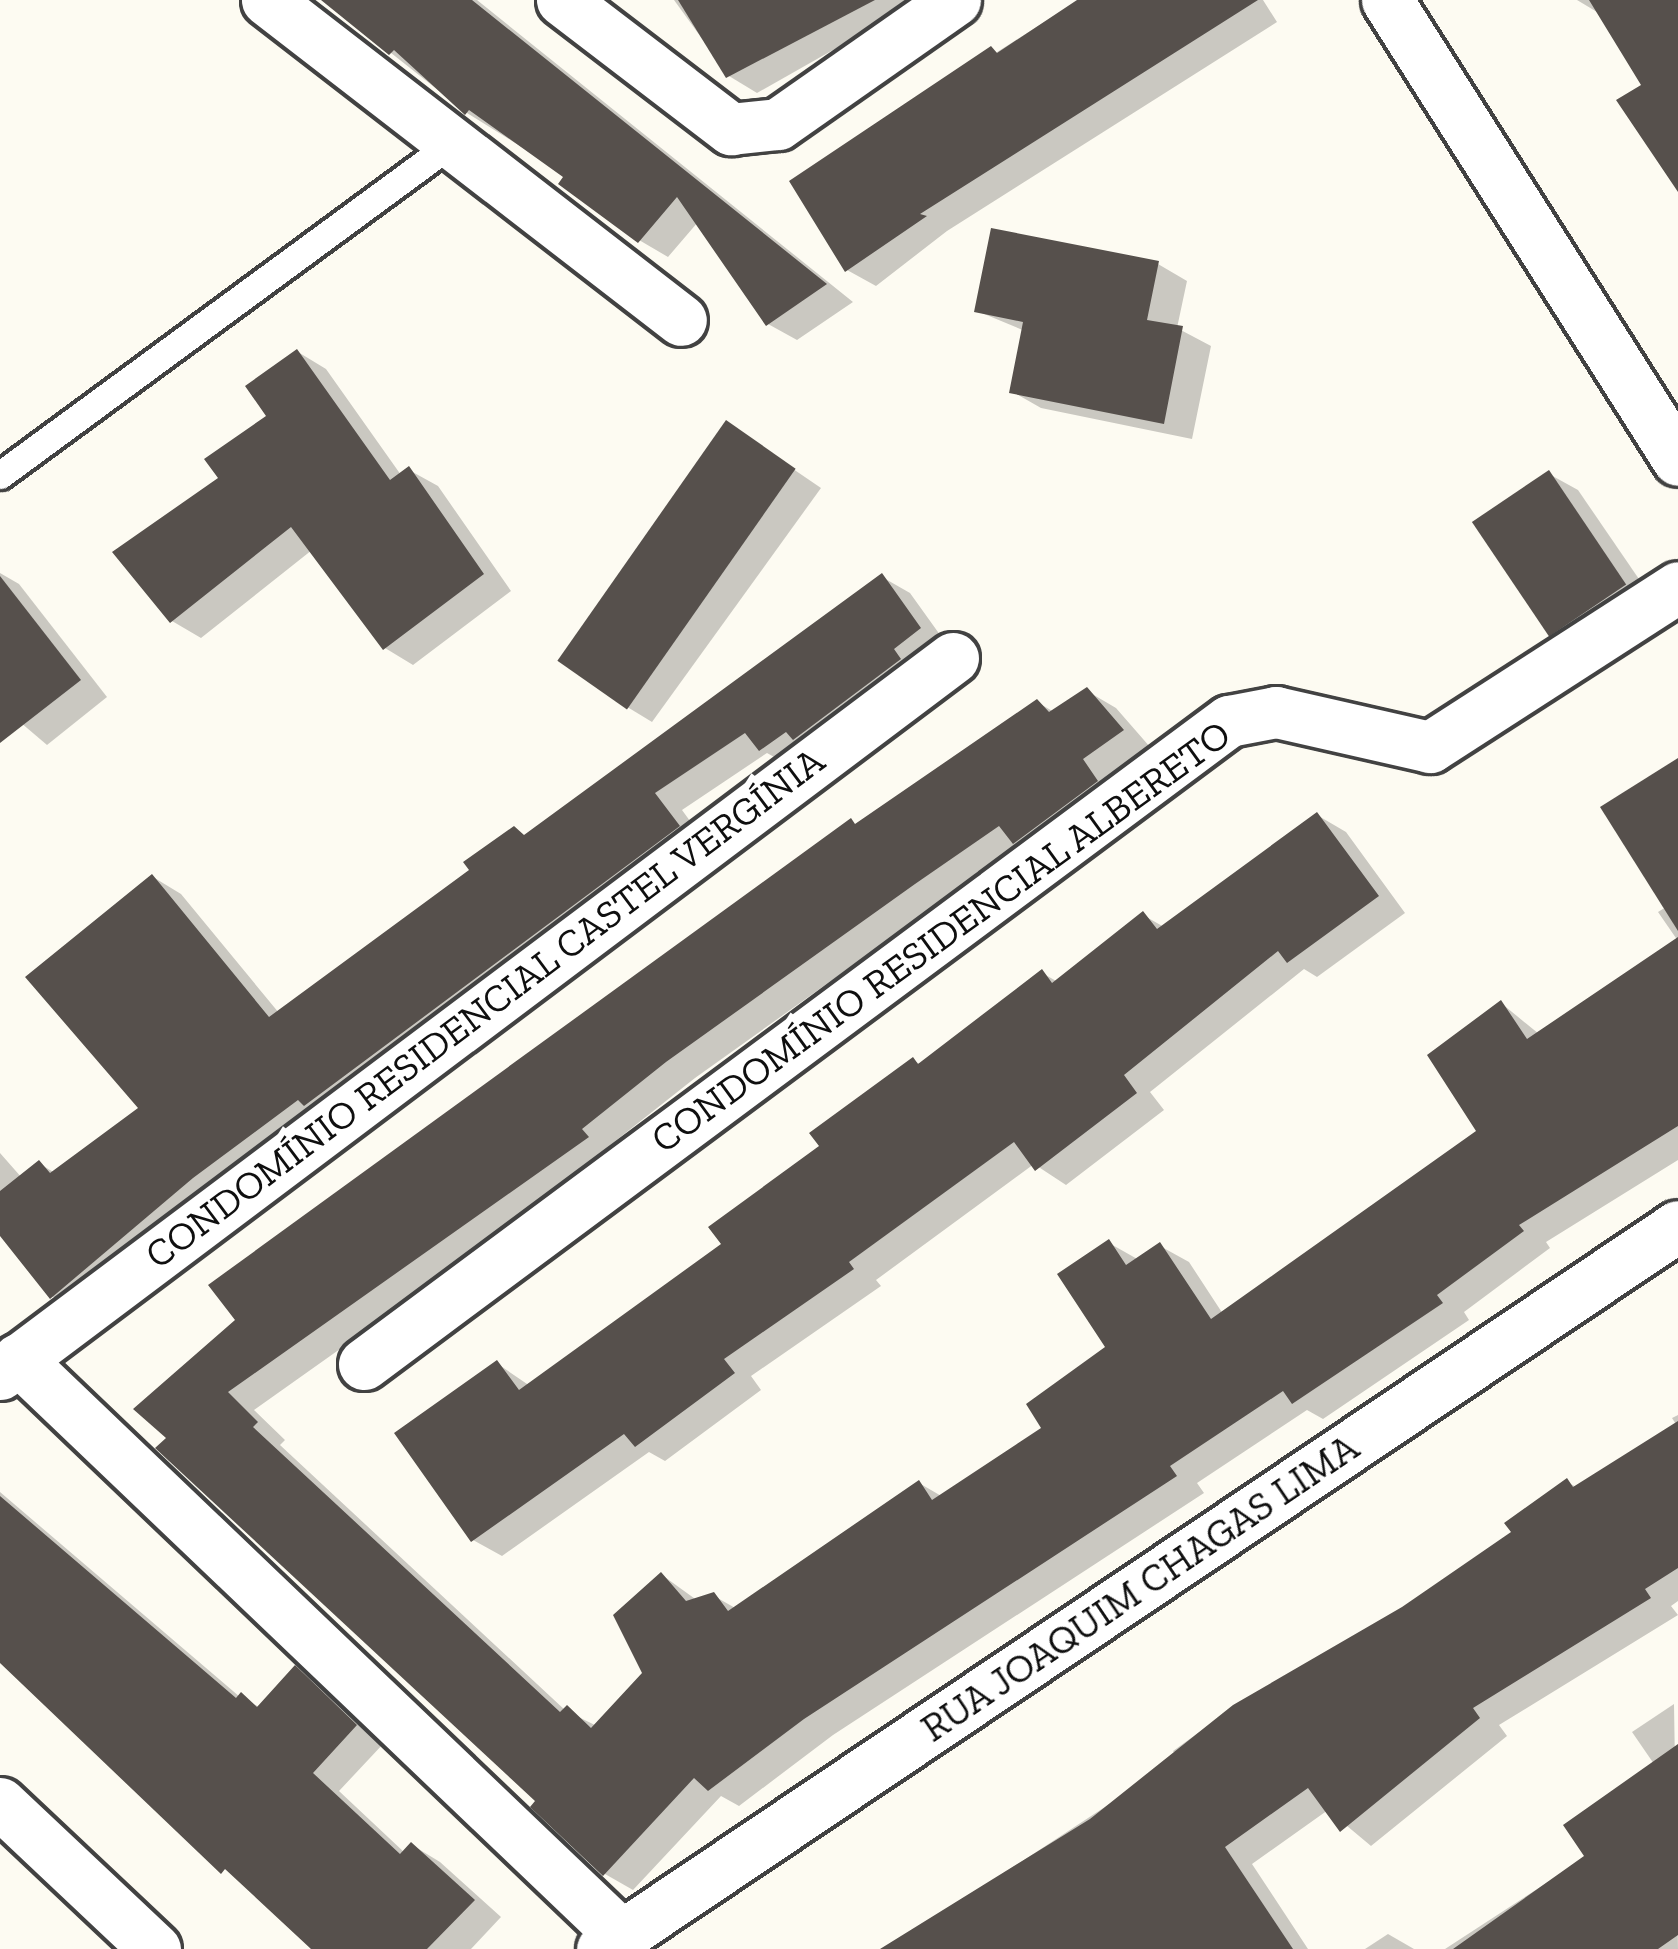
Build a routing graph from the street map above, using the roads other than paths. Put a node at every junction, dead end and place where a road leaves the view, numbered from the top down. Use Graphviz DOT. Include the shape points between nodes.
graph roads {
  1 [pos="267,0"];
  2 [pos="562,0"];
  3 [pos="955,0"];
  4 [pos="1387,0"];
  5 [pos="452,143"];
  6 [pos="682,320"];
  7 [pos="1678,460"];
  8 [pos="0,475"];
  9 [pos="1678,587"];
  10 [pos="953,658"];
  11 [pos="1678,1226"];
  12 [pos="364,1364"];
  13 [pos="9,1367"];
  14 [pos="0,1804"];
  15 [pos="612,1942"];
  16 [pos="155,1949"];
  1 -- 5 [label="street"];
  2 -- 3 [label="street" via="730,129 778,124"];
  4 -- 7 [label="street"];
  5 -- 6 [label="street"];
  5 -- 8 [label="lane"];
  9 -- 12 [label="street, CONDOMÍNIO RESIDENCIAL ALBERETO" via="1430,747 1276,712 1229,721"];
  10 -- 13 [label="street, CONDOMÍNIO RESIDENCIAL CASTEL VERGÍNIA"];
  11 -- 15 [label="street, RUA JOAQUIM CHAGAS LIMA"];
  13 -- 15 [label="street, CONDOMÍNIO RESIDENCIAL CASTEL VERGÍNIA"];
  14 -- 16 [label="street"];
}
